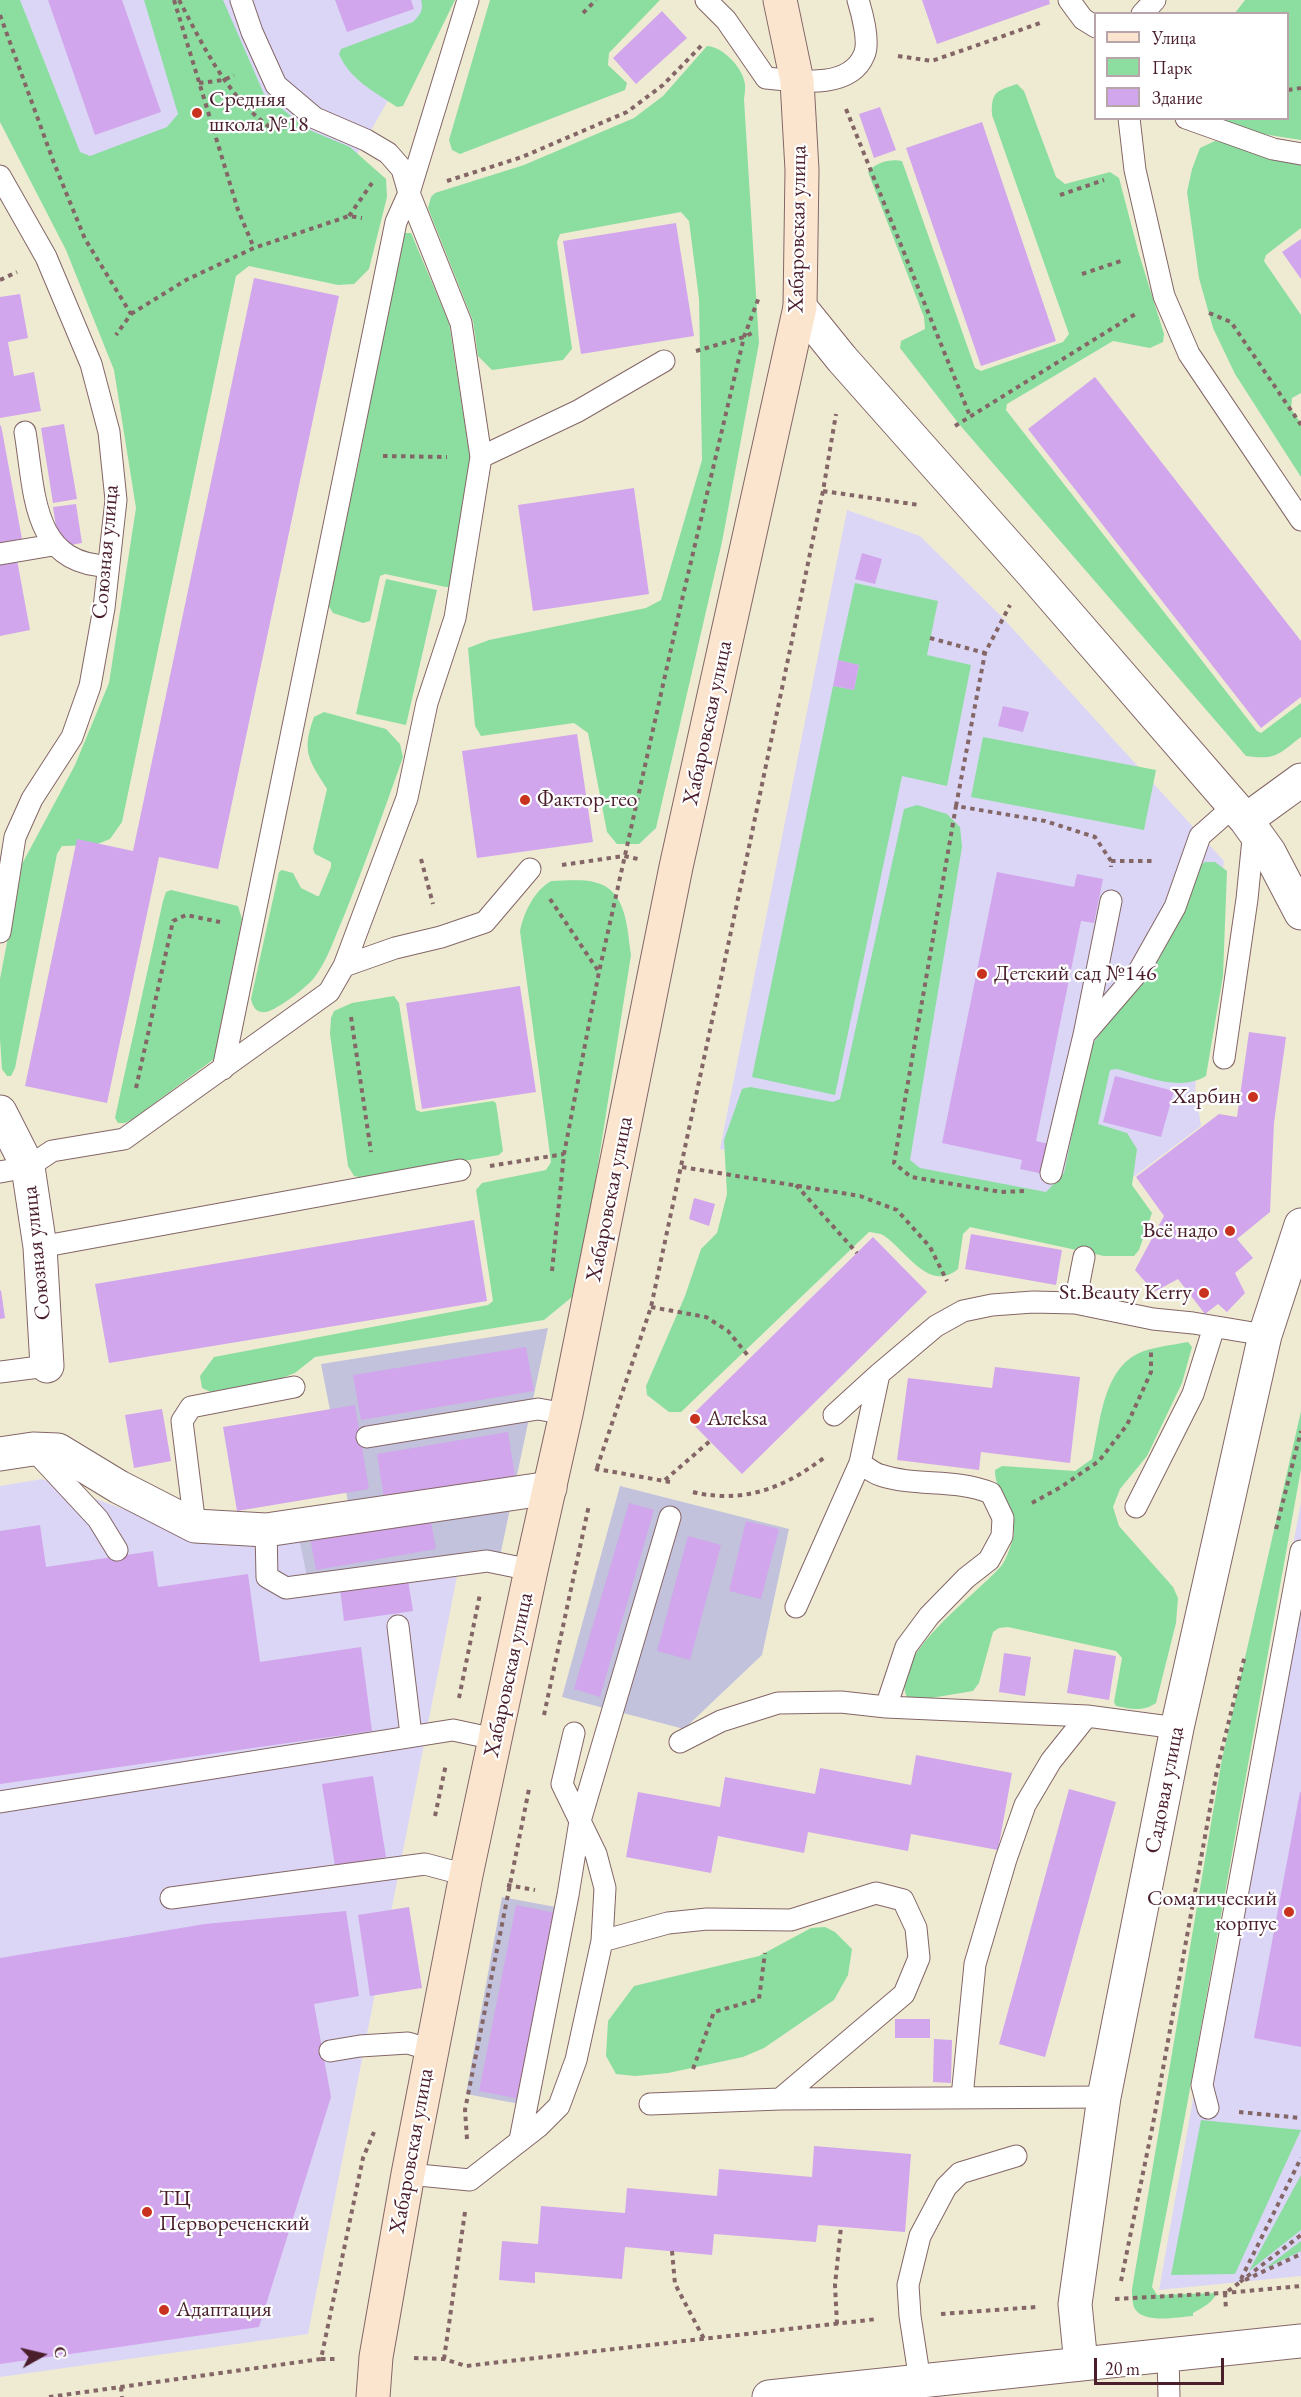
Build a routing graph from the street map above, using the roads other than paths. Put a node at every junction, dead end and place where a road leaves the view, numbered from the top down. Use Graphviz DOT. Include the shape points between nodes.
graph roads {
  1 [pos="242,0"];
  2 [pos="468,0"];
  3 [pos="706,0"];
  4 [pos="780,0"];
  5 [pos="858,0"];
  6 [pos="1069,0"];
  7 [pos="1155,0"];
  8 [pos="1144,12"];
  9 [pos="1094,26"];
  10 [pos="797,81"];
  11 [pos="1129,120"];
  12 [pos="1192,120"];
  13 [pos="1301,154"];
  14 [pos="0,176"];
  15 [pos="409,193"];
  16 [pos="800,308"];
  17 [pos="664,361"];
  18 [pos="25,432"];
  19 [pos="481,458"];
  20 [pos="1301,520"];
  21 [pos="53,545"];
  22 [pos="0,554"];
  23 [pos="108,566"];
  24 [pos="1301,780"];
  25 [pos="1245,818"];
  26 [pos="530,869"];
  27 [pos="1111,901"];
  28 [pos="1301,913"];
  29 [pos="0,932"];
  30 [pos="344,966"];
  31 [pos="1084,1035"];
  32 [pos="1224,1058"];
  33 [pos="223,1069"];
  34 [pos="0,1112"];
  35 [pos="14,1170"];
  36 [pos="460,1170"];
  37 [pos="1051,1173"];
  38 [pos="1301,1225"];
  39 [pos="40,1247"];
  40 [pos="1084,1257"];
  41 [pos="1075,1303"];
  42 [pos="1214,1327"];
  43 [pos="1265,1335"];
  44 [pos="47,1366"];
  45 [pos="0,1372"];
  46 [pos="879,1374"];
  47 [pos="294,1387"];
  48 [pos="566,1414"];
  49 [pos="834,1415"];
  50 [pos="367,1437"];
  51 [pos="33,1449"];
  52 [pos="0,1455"];
  53 [pos="860,1463"];
  54 [pos="550,1488"];
  55 [pos="1136,1507"];
  56 [pos="670,1517"];
  57 [pos="195,1526"];
  58 [pos="266,1530"];
  59 [pos="117,1550"];
  60 [pos="1301,1551"];
  61 [pos="531,1569"];
  62 [pos="796,1607"];
  63 [pos="398,1626"];
  64 [pos="886,1707"];
  65 [pos="1087,1716"];
  66 [pos="1177,1728"];
  67 [pos="574,1733"];
  68 [pos="411,1735"];
  69 [pos="495,1739"];
  70 [pos="680,1742"];
  71 [pos="0,1802"];
  72 [pos="580,1821"];
  73 [pos="466,1875"];
  74 [pos="171,1898"];
  75 [pos="602,1941"];
  76 [pos="430,2050"];
  77 [pos="330,2051"];
  78 [pos="962,2097"];
  79 [pos="1104,2097"];
  80 [pos="780,2099"];
  81 [pos="650,2103"];
  82 [pos="1208,2108"];
  83 [pos="520,2140"];
  84 [pos="1016,2156"];
  85 [pos="408,2174"];
  86 [pos="1301,2342"];
  87 [pos="1168,2355"];
  88 [pos="1082,2364"];
  89 [pos="920,2381"];
  90 [pos="373,2397"];
  91 [pos="770,2397"];
  92 [pos="1169,2397"];
  1 -- 15 [label="lane" via="276,85 315,118 388,153 402,169"];
  2 -- 15 [label="lane"];
  3 -- 10 [label="lane" via="726,20 766,78"];
  4 -- 10 [label="main road, Хабаровская улица"];
  5 -- 10 [label="lane" via="864,20 865,54 858,66 835,80"];
  6 -- 9 [label="lane"];
  7 -- 8 [label="lane"];
  10 -- 16 [label="main road, Хабаровская улица"];
  11 -- 20 [label="lane" via="1135,170 1164,296 1189,354"];
  12 -- 13 [label="lane" via="1273,149"];
  14 -- 23 [label="lane, Союзная улица" via="46,257 92,364 109,432 116,500"];
  15 -- 19 [label="lane" via="461,324"];
  15 -- 33 [label="lane" via="396,222"];
  16 -- 25 [label="street"];
  16 -- 48 [label="main road, Хабаровская улица" via="676,867"];
  17 -- 19 [label="lane" via="578,411"];
  18 -- 21 [label="lane" via="38,509"];
  19 -- 30 [label="lane" via="454,618 427,703 407,798"];
  21 -- 22 [label="lane"];
  21 -- 23 [label="lane" via="74,560"];
  23 -- 29 [label="lane, Союзная улица" via="90,686 72,736 32,800 15,837"];
  24 -- 25 [label="street"];
  25 -- 28 [label="street" via="1269,852"];
  25 -- 31 [label="lane" via="1200,836 1175,908 1139,971"];
  25 -- 32 [label="lane" via="1247,899"];
  26 -- 30 [label="lane" via="485,922"];
  27 -- 31 [label="lane"];
  30 -- 33 [label="lane" via="328,992"];
  31 -- 37 [label="lane"];
  33 -- 35 [label="lane" via="124,1139 52,1151"];
  34 -- 35 [label="street, Союзная улица"];
  35 -- 39 [label="street, Союзная улица"];
  36 -- 39 [label="lane"];
  38 -- 43 [label="street, Садовая улица"];
  39 -- 44 [label="street, Союзная улица"];
  40 -- 41 [label="lane"];
  41 -- 42 [label="lane"];
  41 -- 46 [label="lane" via="1033,1302 963,1311 936,1326"];
  42 -- 43 [label="lane"];
  42 -- 55 [label="lane" via="1193,1394"];
  43 -- 66 [label="street, Садовая улица"];
  44 -- 45 [label="lane"];
  46 -- 49 [label="lane"];
  46 -- 53 [label="lane"];
  47 -- 57 [label="lane" via="191,1407 182,1421"];
  48 -- 50 [label="lane" via="538,1409"];
  48 -- 54 [label="main road, Хабаровская улица"];
  51 -- 52 [label="street"];
  51 -- 57 [label="street" via="58,1450"];
  51 -- 59 [label="lane" via="98,1519"];
  53 -- 62 [label="lane"];
  53 -- 64 [label="lane" via="879,1475 959,1483 991,1492 1003,1518 1002,1536 989,1560 929,1616 906,1647"];
  54 -- 58 [label="street"];
  54 -- 61 [label="main road, Хабаровская улица"];
  56 -- 72 [label="lane"];
  57 -- 58 [label="street"];
  58 -- 61 [label="lane" via="267,1577 286,1588 487,1561"];
  60 -- 82 [label="lane" via="1202,2085"];
  61 -- 69 [label="main road, Хабаровская улица"];
  63 -- 68 [label="lane"];
  64 -- 65 [label="lane"];
  64 -- 70 [label="lane" via="841,1702 778,1703 721,1721"];
  65 -- 66 [label="lane"];
  65 -- 78 [label="lane" via="1025,1805 1006,1859 975,1964"];
  66 -- 79 [label="street, Садовая улица"];
  67 -- 72 [label="lane" via="562,1784"];
  68 -- 69 [label="lane" via="453,1730"];
  68 -- 71 [label="lane"];
  69 -- 73 [label="main road, Хабаровская улица"];
  72 -- 75 [label="lane" via="596,1854 605,1888"];
  72 -- 83 [label="lane"];
  73 -- 74 [label="lane" via="425,1864"];
  73 -- 76 [label="main road, Хабаровская улица"];
  75 -- 80 [label="lane" via="668,1923 707,1919 792,1920 876,1893 903,1900 916,1928 919,1958 904,1994"];
  75 -- 83 [label="lane" via="576,2060 559,2106"];
  76 -- 77 [label="lane" via="408,2043"];
  76 -- 85 [label="main road, Хабаровская улица"];
  78 -- 79 [label="lane"];
  78 -- 80 [label="lane"];
  79 -- 88 [label="street, Садовая улица" via="1075,2304"];
  80 -- 81 [label="lane"];
  83 -- 85 [label="lane" via="470,2180"];
  84 -- 89 [label="lane" via="960,2173 946,2187 920,2236 908,2285"];
  85 -- 90 [label="main road, Хабаровская улица" via="376,2357"];
  86 -- 87 [label="street"];
  87 -- 88 [label="street"];
  87 -- 92 [label="lane"];
  88 -- 89 [label="street"];
  89 -- 91 [label="street"];
}
